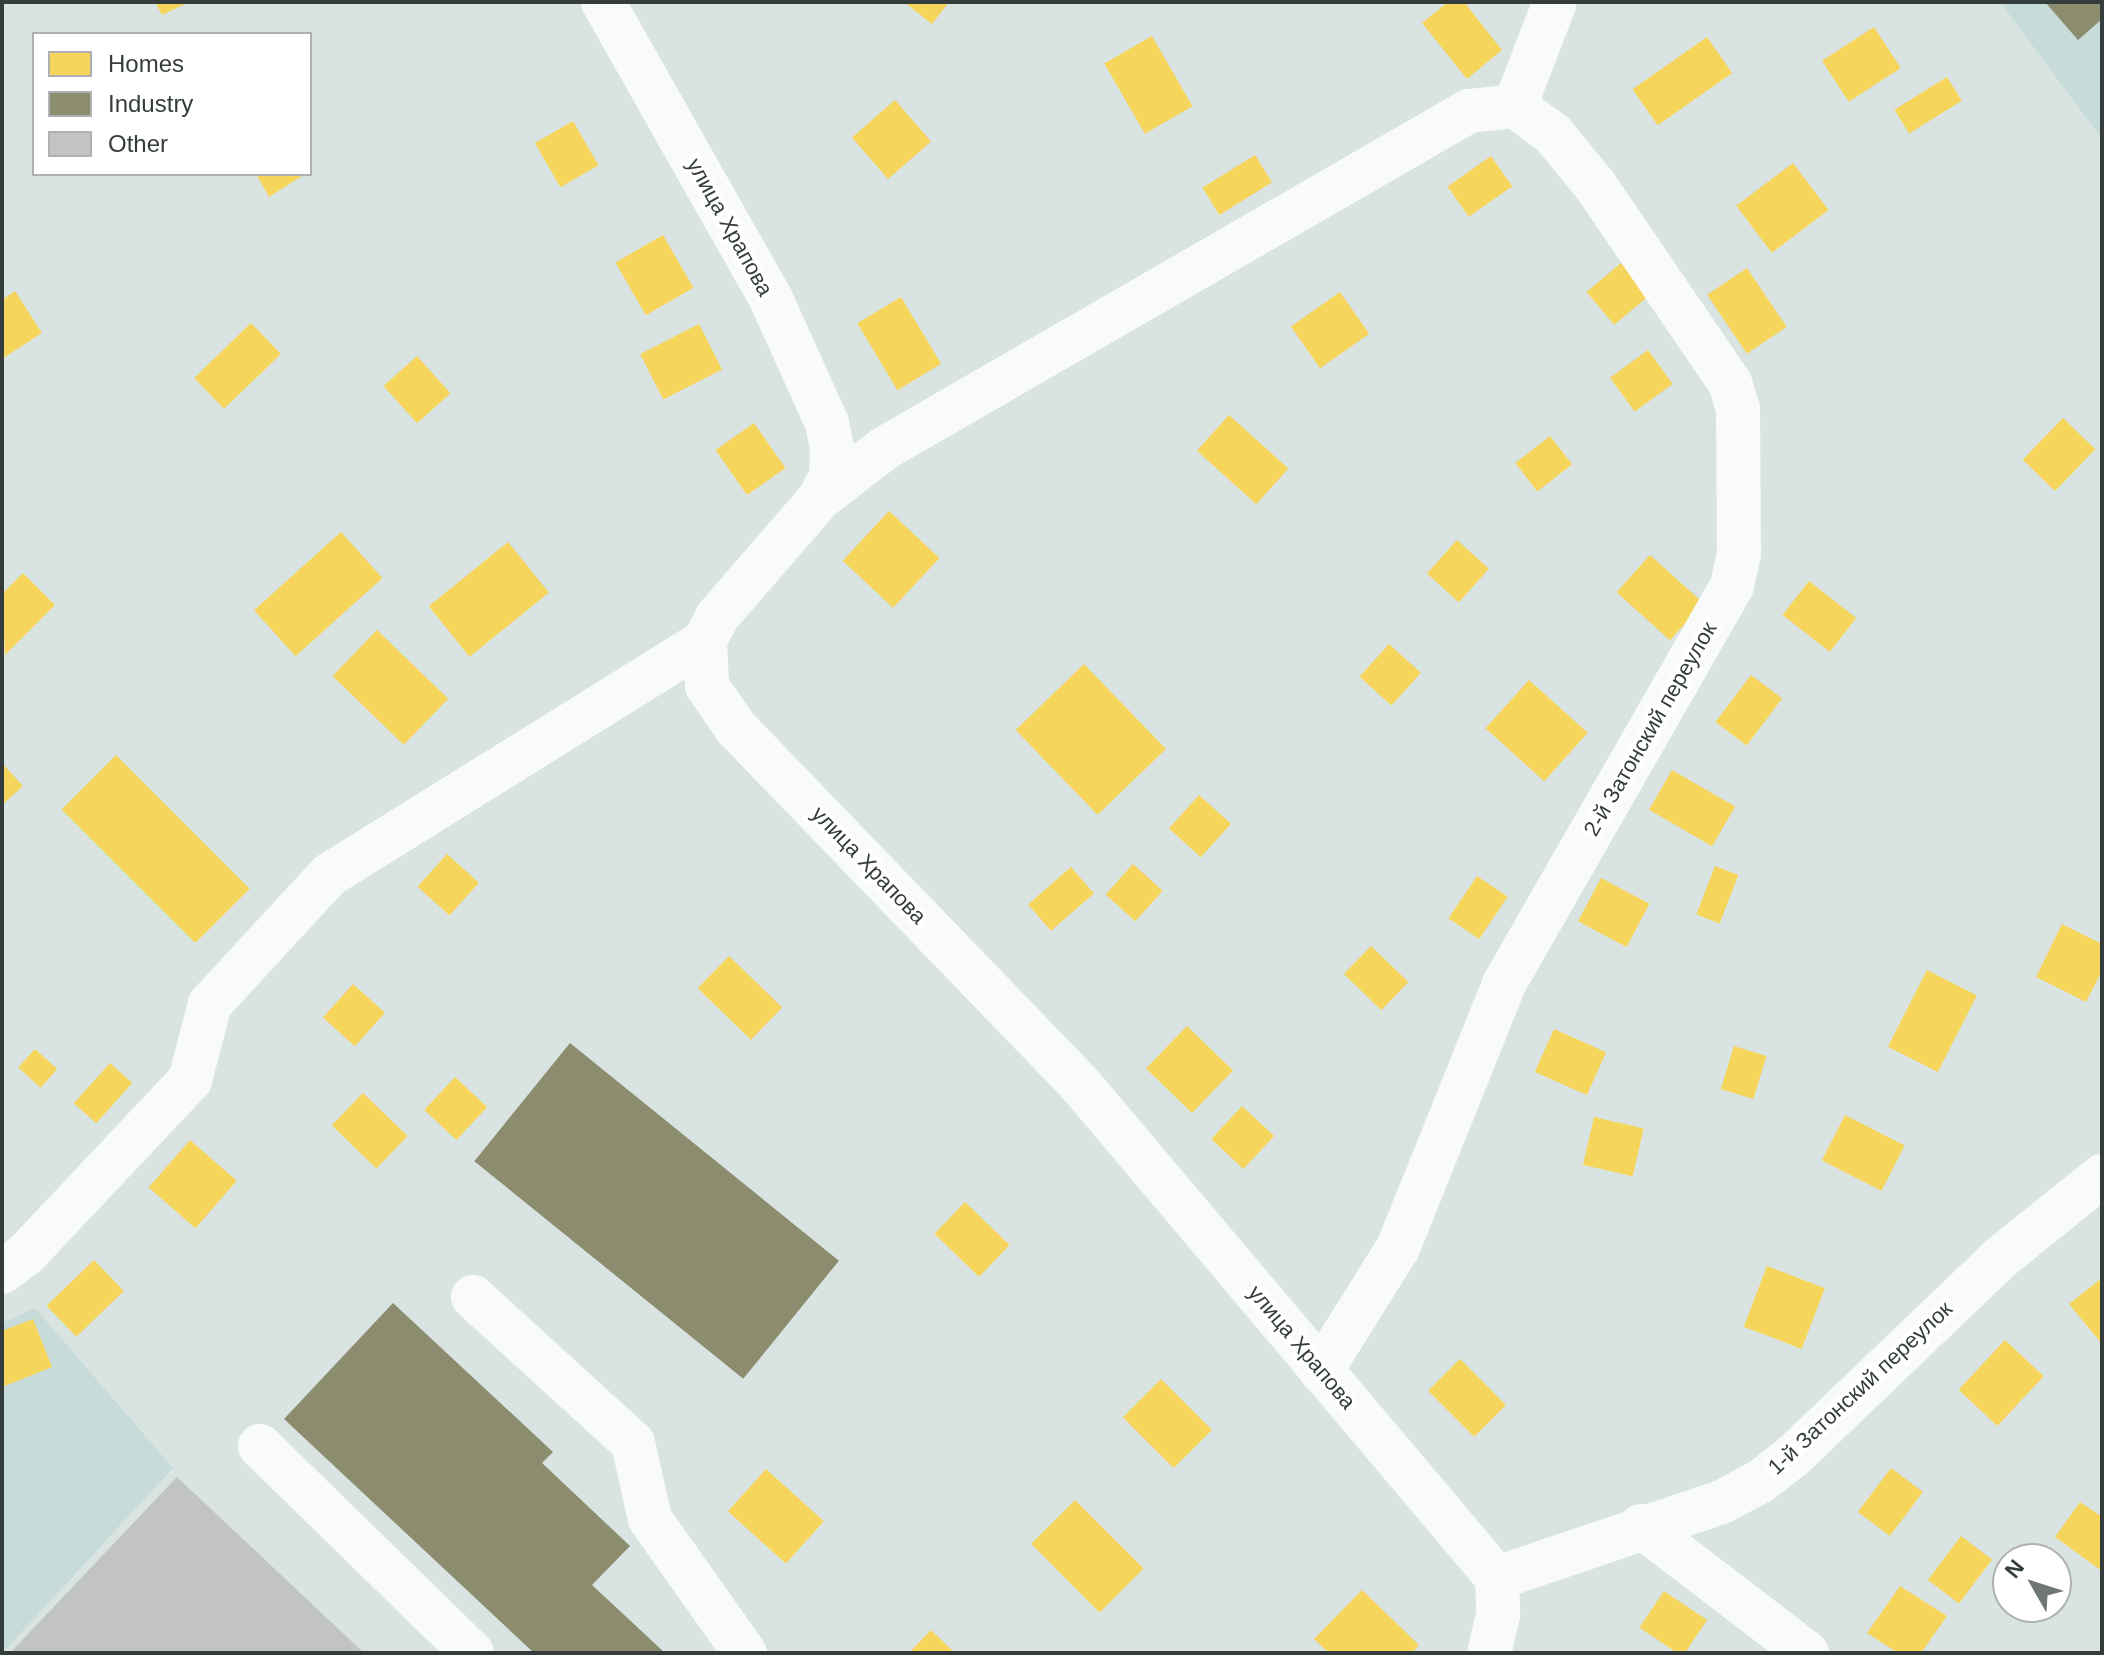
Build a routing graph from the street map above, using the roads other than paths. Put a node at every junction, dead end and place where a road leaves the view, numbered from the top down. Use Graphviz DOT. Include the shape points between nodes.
graph roads {
  1 [pos="603,2"];
  2 [pos="1555,2"];
  3 [pos="1515,106"];
  4 [pos="820,498"];
  5 [pos="705,641"];
  6 [pos="2102,1176"];
  7 [pos="2,1272"];
  8 [pos="473,1297"];
  9 [pos="1321,1371"];
  10 [pos="260,1446"];
  11 [pos="1641,1526"];
  12 [pos="1497,1578"];
  13 [pos="472,1653"];
  14 [pos="745,1653"];
  15 [pos="1489,1653"];
  16 [pos="1807,1653"];
  1 -- 4 [label="street, улица Храпова" via="771,299 827,423 831,476"];
  2 -- 3 [label="street"];
  3 -- 4 [label="street" via="1469,111 885,448"];
  3 -- 9 [label="street, 2-й Затонский переулок" via="1553,134 1594,184 1730,383 1738,409 1739,554 1732,586 1504,984 1398,1248"];
  4 -- 5 [label="street, улица Храпова" via="717,617"];
  5 -- 7 [label="street" via="329,875 210,1004 190,1080 27,1253"];
  5 -- 9 [label="street, улица Храпова" via="707,686 736,728 1079,1083"];
  6 -- 11 [label="street, 1-й Затонский переулок" via="2000,1258 1772,1473 1722,1502"];
  8 -- 14 [label="street" via="633,1443 650,1519"];
  9 -- 12 [label="street, улица Храпова"];
  10 -- 13 [label="street"];
  11 -- 12 [label="street, 1-й Затонский переулок"];
  11 -- 16 [label="street"];
  12 -- 15 [label="street" via="1498,1615"];
}
